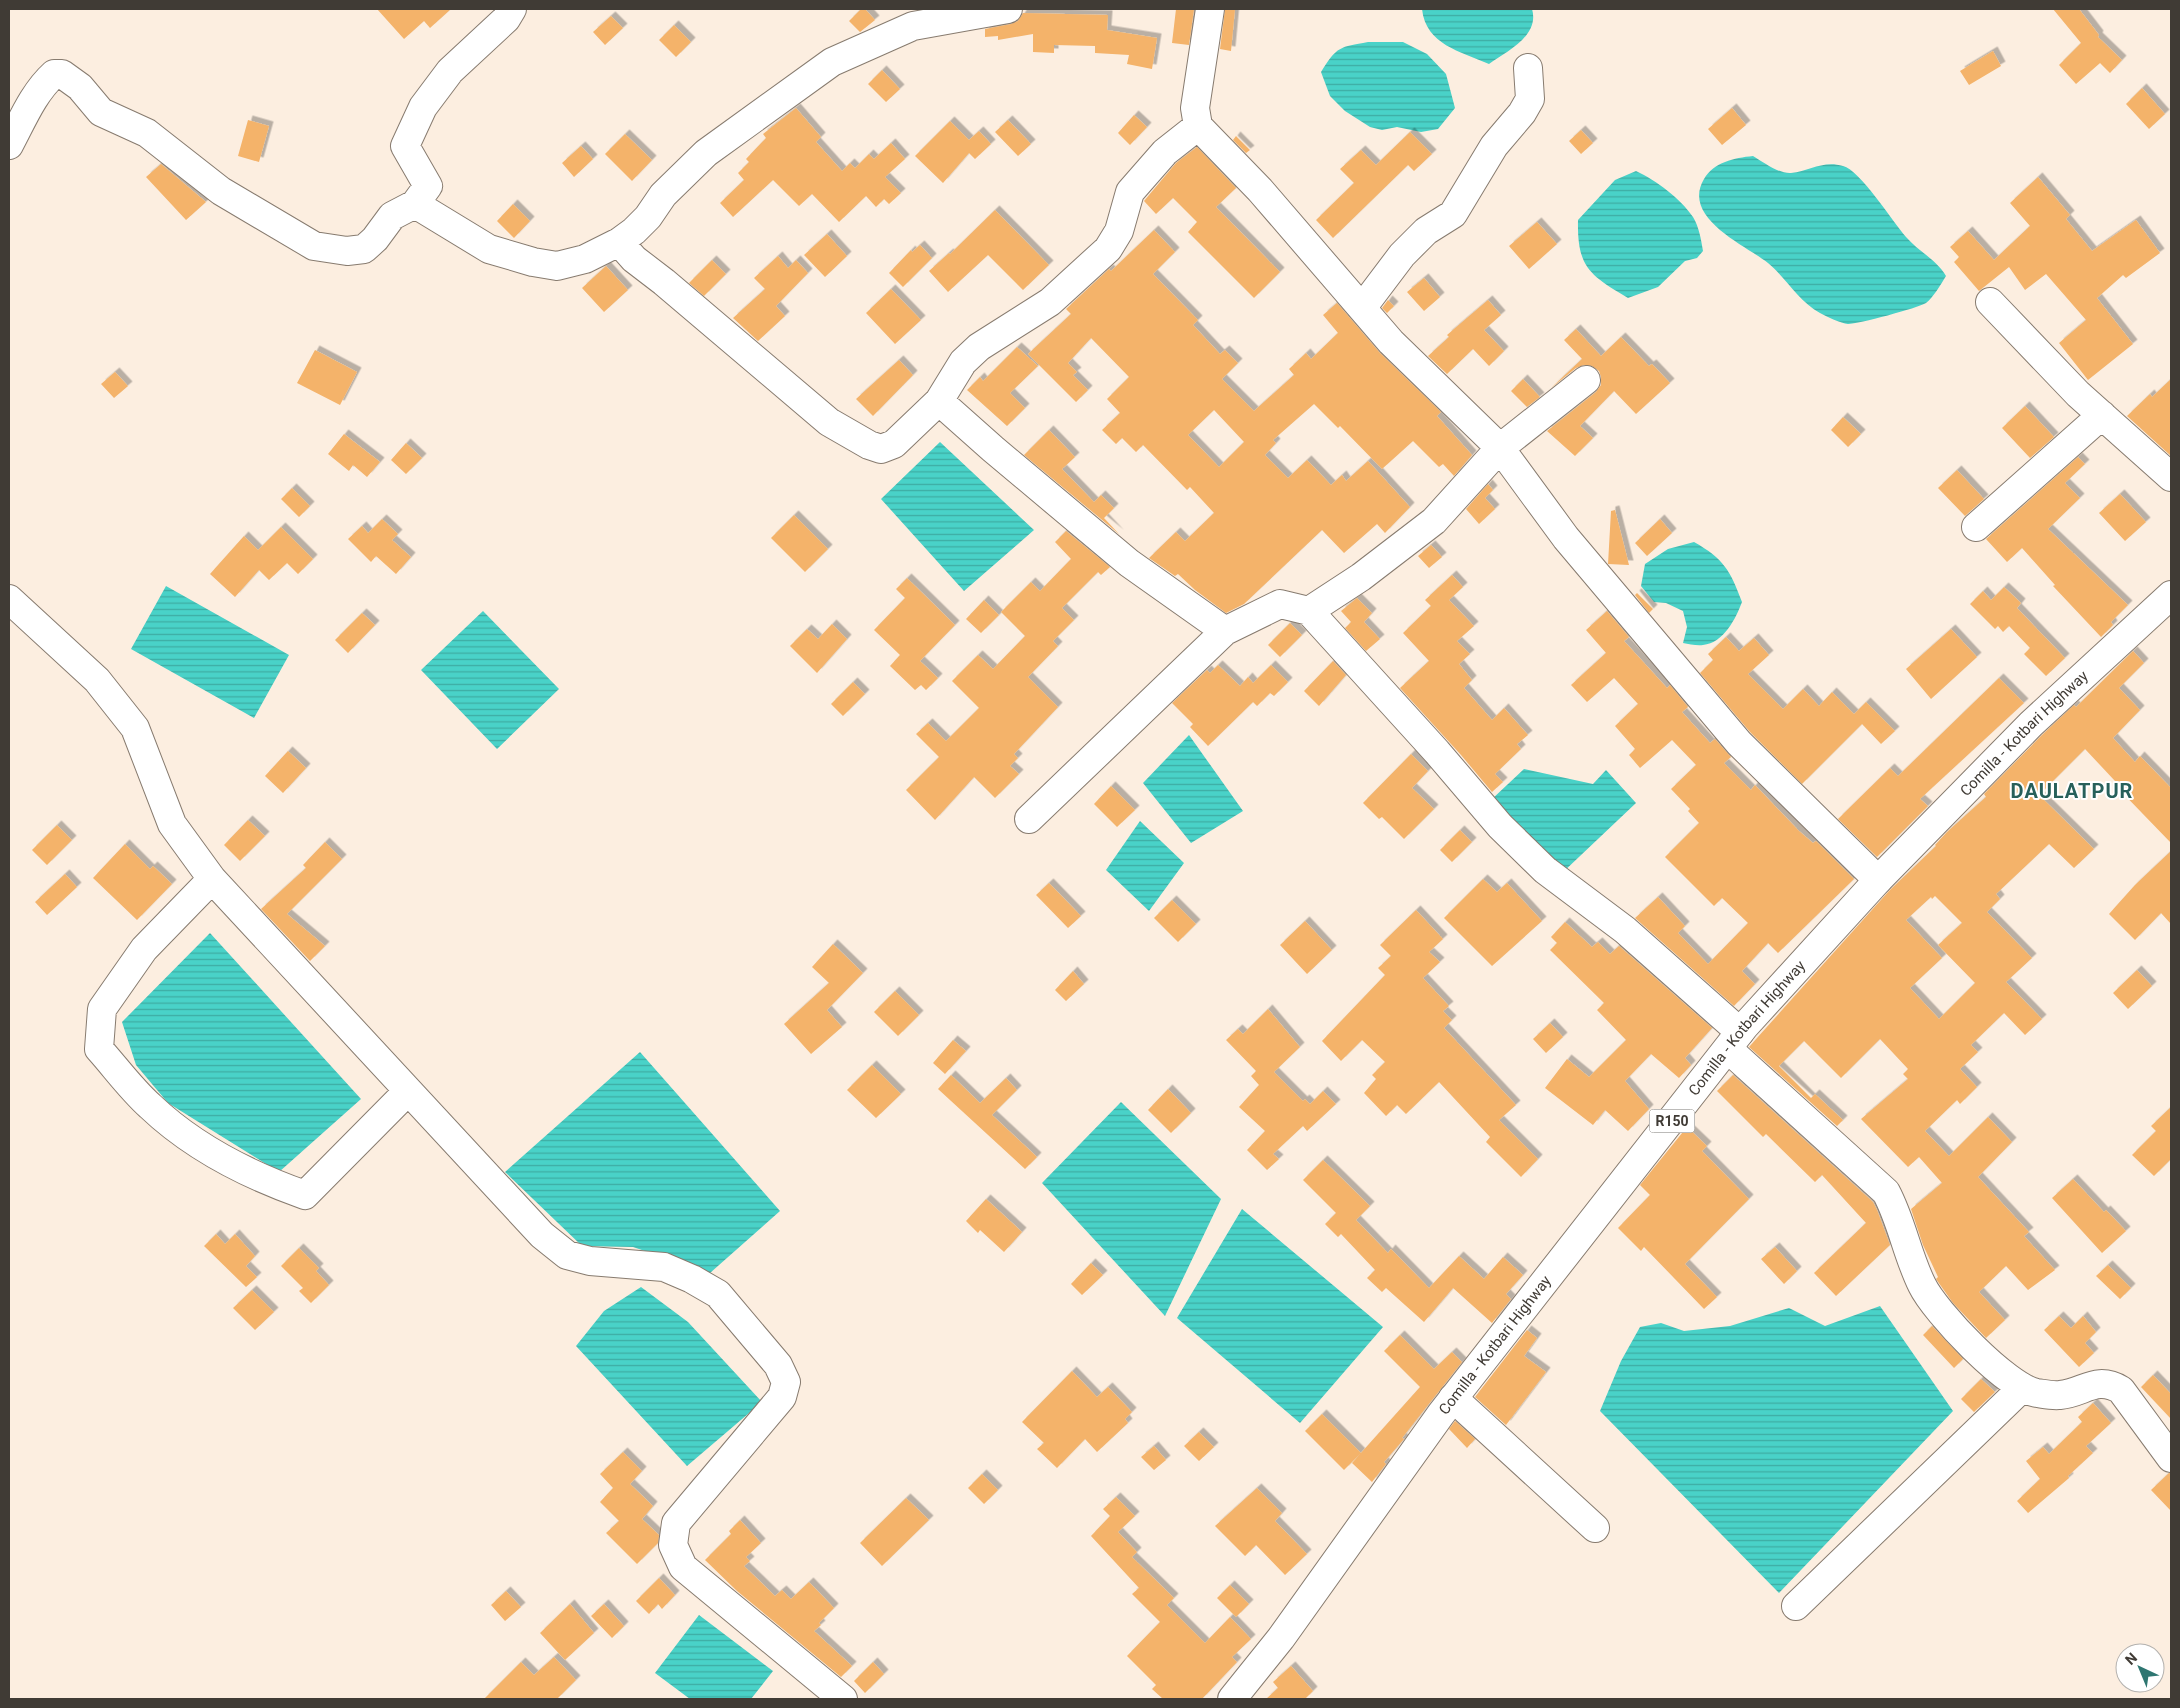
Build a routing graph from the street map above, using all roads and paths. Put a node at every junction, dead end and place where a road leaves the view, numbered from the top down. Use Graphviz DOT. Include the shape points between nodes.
graph roads {
  1 [pos="512,9"];
  2 [pos="1008,9"];
  3 [pos="1210,9"];
  4 [pos="1528,68"];
  5 [pos="1198,126"];
  6 [pos="9,145"];
  7 [pos="416,204"];
  8 [pos="619,242"];
  9 [pos="1990,302"];
  10 [pos="1362,308"];
  11 [pos="1586,380"];
  12 [pos="939,401"];
  13 [pos="2102,415"];
  14 [pos="1500,448"];
  15 [pos="2171,476"];
  16 [pos="1976,527"];
  17 [pos="2171,595"];
  18 [pos="9,599"];
  19 [pos="1308,611"];
  20 [pos="1225,631"];
  21 [pos="1028,819"];
  22 [pos="212,879"];
  23 [pos="1878,880"];
  24 [pos="1734,1041"];
  25 [pos="408,1092"];
  26 [pos="2022,1388"];
  27 [pos="1453,1398"];
  28 [pos="2171,1458"];
  29 [pos="1595,1528"];
  30 [pos="1796,1606"];
  31 [pos="843,1699"];
  32 [pos="1232,1699"];
  1 -- 7 [label="street" via="450,70 423,107 405,146 428,186"];
  2 -- 8 [label="street" via="913,26 832,62 706,153 662,195 648,217"];
  3 -- 5 [label="street" via="1195,108"];
  4 -- 10 [label="street" via="1530,98 1522,114 1494,146 1453,214 1426,231 1402,255"];
  5 -- 10 [label="street" via="1260,190"];
  5 -- 12 [label="street" via="1165,152 1130,192 1119,231 1108,249 1050,302 962,362"];
  6 -- 7 [label="street" via="38,92 54,74 62,74 80,87 101,112 147,133 221,191 314,246 348,252 364,249 392,216"];
  7 -- 8 [label="street" via="489,249 533,262 557,266 585,259"];
  8 -- 12 [label="street" via="634,259 821,416 869,445 881,449 894,444"];
  9 -- 13 [label="street"];
  10 -- 14 [label="street" via="1391,342"];
  11 -- 14 [label="street"];
  12 -- 20 [label="street" via="1129,563"];
  13 -- 15 [label="street"];
  13 -- 16 [label="street"];
  14 -- 19 [label="street" via="1434,521 1361,577"];
  14 -- 23 [label="street" via="1572,545 1739,743"];
  17 -- 23 [label="street, Comilla - Kotbari Highway / R150" via="2031,724"];
  18 -- 22 [label="street" via="97,680 135,728 172,824"];
  19 -- 20 [label="street" via="1280,604"];
  19 -- 24 [label="street" via="1519,845 1545,870 1625,930"];
  20 -- 21 [label="street"];
  22 -- 25 [label="street"];
  22 -- 25 [label="street" via="144,949 102,1009 99,1049 150,1106 208,1151 264,1181 305,1195"];
  23 -- 24 [label="street, Comilla - Kotbari Highway / R150"];
  24 -- 26 [label="street" via="1886,1192 1898,1214 1922,1285 1933,1302 1983,1358"];
  24 -- 27 [label="street, Comilla - Kotbari Highway / R150"];
  25 -- 31 [label="street" via="542,1235 568,1255 590,1261 664,1267 692,1279 718,1294 778,1365 786,1382 782,1397 676,1523 673,1545 683,1566"];
  26 -- 28 [label="street" via="2035,1393 2060,1395 2098,1383 2111,1384 2121,1390"];
  26 -- 30 [label="street"];
  27 -- 29 [label="street"];
  27 -- 32 [label="street, Comilla - Kotbari Highway / R150" via="1281,1638"];
}
